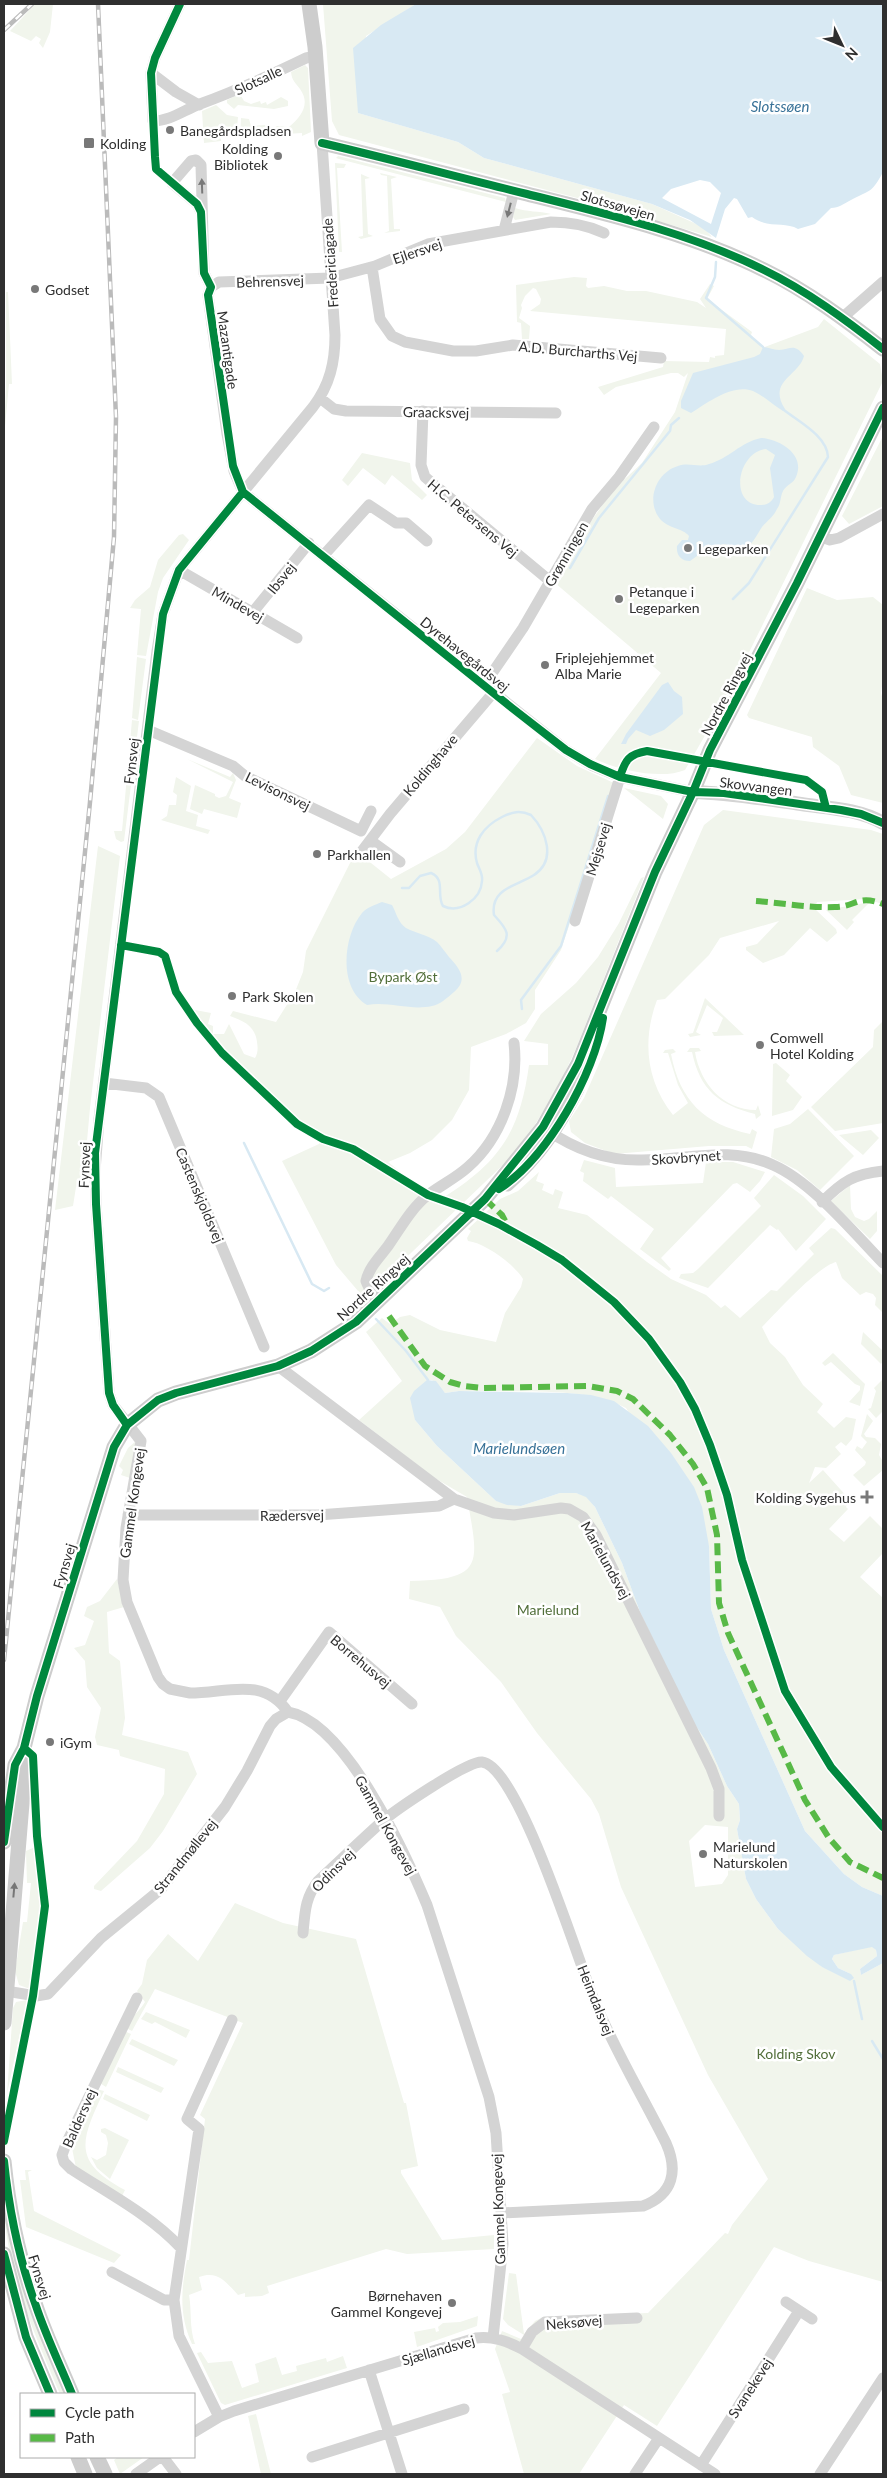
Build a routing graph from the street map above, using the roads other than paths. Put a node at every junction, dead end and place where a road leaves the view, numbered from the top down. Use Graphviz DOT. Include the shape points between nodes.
graph roads {
  1 [pos="180,4"];
  2 [pos="309,4"];
  3 [pos="316,56"];
  4 [pos="151,73"];
  5 [pos="176,92"];
  6 [pos="199,104"];
  7 [pos="175,115"];
  8 [pos="322,143"];
  9 [pos="514,191"];
  10 [pos="201,212"];
  11 [pos="504,230"];
  12 [pos="604,233"];
  13 [pos="372,267"];
  14 [pos="330,278"];
  15 [pos="883,282"];
  16 [pos="211,287"];
  17 [pos="842,318"];
  18 [pos="883,349"];
  19 [pos="661,358"];
  20 [pos="320,398"];
  21 [pos="883,408"];
  22 [pos="423,412"];
  23 [pos="556,413"];
  24 [pos="654,427"];
  25 [pos="243,492"];
  26 [pos="883,514"];
  27 [pos="819,536"];
  28 [pos="427,541"];
  29 [pos="309,544"];
  30 [pos="324,556"];
  31 [pos="179,570"];
  32 [pos="550,581"];
  33 [pos="253,612"];
  34 [pos="297,638"];
  35 [pos="488,689"];
  36 [pos="148,730"];
  37 [pos="620,777"];
  38 [pos="694,792"];
  39 [pos="371,811"];
  40 [pos="880,820"];
  41 [pos="371,841"];
  42 [pos="362,851"];
  43 [pos="400,862"];
  44 [pos="575,921"];
  45 [pos="514,1043"];
  46 [pos="104,1083"];
  47 [pos="548,1131"];
  48 [pos="883,1170"];
  49 [pos="822,1202"];
  50 [pos="883,1263"];
  51 [pos="376,1304"];
  52 [pos="264,1347"];
  53 [pos="278,1366"];
  54 [pos="127,1426"];
  55 [pos="454,1499"];
  56 [pos="128,1515"];
  57 [pos="280,1701"];
  58 [pos="412,1704"];
  59 [pos="288,1712"];
  60 [pos="24,1748"];
  61 [pos="718,1816"];
  62 [pos="386,1819"];
  63 [pos="4,1842"];
  64 [pos="304,1933"];
  65 [pos="4,1990"];
  66 [pos="137,1998"];
  67 [pos="232,2020"];
  68 [pos="4,2023"];
  69 [pos="4,2161"];
  70 [pos="501,2213"];
  71 [pos="181,2248"];
  72 [pos="4,2254"];
  73 [pos="112,2272"];
  74 [pos="174,2300"];
  75 [pos="786,2302"];
  76 [pos="799,2311"];
  77 [pos="637,2318"];
  78 [pos="812,2319"];
  79 [pos="493,2338"];
  80 [pos="522,2349"];
  81 [pos="369,2370"];
  82 [pos="883,2378"];
  83 [pos="50,2393"];
  84 [pos="72,2393"];
  85 [pos="464,2409"];
  86 [pos="219,2417"];
  87 [pos="195,2431"];
  88 [pos="388,2433"];
  89 [pos="659,2438"];
  90 [pos="312,2457"];
  91 [pos="78,2458"];
  92 [pos="98,2458"];
  93 [pos="159,2458"];
  94 [pos="162,2458"];
  95 [pos="700,2465"];
  96 [pos="138,2472"];
  97 [pos="85,2474"];
  98 [pos="105,2474"];
  99 [pos="176,2474"];
  100 [pos="402,2474"];
  101 [pos="635,2474"];
  102 [pos="715,2474"];
  103 [pos="820,2474"];
  1 -- 4 [label="street"];
  2 -- 3 [label="main road, Fredericiagade"];
  3 -- 6 [label="street, Slotsalle" via="218,99"];
  3 -- 8 [label="main road, Fredericiagade"];
  4 -- 5 [label="street"];
  4 -- 7 [label="street" via="153,122"];
  5 -- 6 [label="street"];
  5 -- 7 [label="street"];
  6 -- 7 [label="street"];
  8 -- 9 [label="main road, Slotssøvejen"];
  8 -- 14 [label="street, Fredericiagade"];
  9 -- 11 [label="street, one-way"];
  9 -- 17 [label="main road, Slotssøvejen" via="638,223 732,256 786,282"];
  10 -- 10 [label="street, one-way" via="199,161 191,161 172,183"];
  10 -- 16 [label="street, Mazantigade" via="204,273"];
  11 -- 12 [label="street, Ejlersvej" via="567,222"];
  11 -- 13 [label="street, Ejlersvej" via="428,244"];
  13 -- 14 [label="street, Ejlersvej"];
  13 -- 19 [label="street, A.D. Burcharths Vej" via="380,319 392,336 405,342 453,350 476,351 514,346"];
  14 -- 16 [label="street, Behrensvej" via="219,282"];
  14 -- 20 [label="street, Fredericiagade" via="335,356 327,386"];
  15 -- 17 [label="street"];
  16 -- 25 [label="street, Mazantigade" via="208,295 227,434 234,472"];
  17 -- 18 [label="main road, Slotssøvejen"];
  20 -- 22 [label="street, Graacksvej" via="334,409 346,411"];
  20 -- 25 [label="street, Fredericiagade"];
  21 -- 27 [label="main road, Nordre Ringvej"];
  22 -- 23 [label="street, Graacksvej"];
  22 -- 32 [label="street, H.C. Petersens Vej" via="421,465 425,477"];
  24 -- 32 [label="street, Grønningen" via="592,509"];
  25 -- 29 [label="street, Dyrehavegårdsvej"];
  25 -- 31 [label="street, Fynsvej"];
  26 -- 27 [label="street" via="839,538 830,540"];
  27 -- 38 [label="main road, Nordre Ringvej" via="710,750"];
  28 -- 30 [label="street" via="406,523 396,523 369,505"];
  29 -- 30 [label="street, Dyrehavegårdsvej"];
  29 -- 33 [label="street, Ibsvej"];
  30 -- 35 [label="street, Dyrehavegårdsvej"];
  31 -- 33 [label="street, Mindevej"];
  31 -- 36 [label="street, Fynsvej" via="163,614"];
  32 -- 35 [label="street, Grønningen"];
  33 -- 34 [label="street, Mindevej"];
  35 -- 37 [label="street, Dyrehavegårdsvej" via="566,750"];
  35 -- 41 [label="street, Koldinghave"];
  36 -- 39 [label="street, Levisonsvej" via="233,766 245,776 361,831"];
  36 -- 46 [label="street, Fynsvej"];
  37 -- 38 [label="street, Dyrehavegårdsvej"];
  37 -- 44 [label="street, Mejsevej"];
  38 -- 40 [label="street, Skovvangen" via="780,801"];
  38 -- 47 [label="main road, Nordre Ringvej" via="655,872 606,999"];
  41 -- 42 [label="street, Koldinghave"];
  41 -- 43 [label="street"];
  45 -- 51 [label="street" via="511,1091 498,1127 470,1166 428,1195 414,1209 371,1268 366,1281"];
  46 -- 52 [label="street, Castenskjoldsvej" via="146,1088 159,1097"];
  46 -- 54 [label="street, Fynsvej" via="94,1171 106,1370 113,1405"];
  47 -- 49 [label="street, Skovbrynet" via="581,1150 610,1159 643,1160 722,1153 758,1159 797,1178"];
  47 -- 51 [label="main road, Nordre Ringvej" via="524,1170 485,1199"];
  48 -- 49 [label="street" via="860,1174 840,1184"];
  49 -- 50 [label="street, Skovbrynet"];
  51 -- 53 [label="main road, Nordre Ringvej" via="332,1339"];
  53 -- 54 [label="main road, Nordre Ringvej" via="167,1396 149,1406"];
  53 -- 55 [label="street, Marielundsvej"];
  54 -- 56 [label="street, Gammel Kongevej" via="139,1438 141,1446"];
  54 -- 60 [label="main road, Fynsvej" via="114,1447"];
  55 -- 56 [label="street, Rædersvej" via="439,1506 318,1515"];
  55 -- 61 [label="street, Marielundsvej" via="501,1514 561,1508 583,1517 596,1535 711,1768 719,1789"];
  56 -- 57 [label="street, Gammel Kongevej" via="123,1580 127,1602 163,1684 190,1693 256,1689"];
  57 -- 58 [label="street, Borrehusvej" via="329,1632"];
  57 -- 59 [label="street, Gammel Kongevej"];
  59 -- 62 [label="street, Gammel Kongevej" via="300,1714 335,1743 357,1770"];
  59 -- 65 [label="street, Strandmøllevej" via="270,1726 248,1771 224,1807 161,1889 101,1938 48,1994 36,1996"];
  60 -- 63 [label="main road, Fynsvej" via="14,1765"];
  65 -- 60 [label="main road, Fynsvej, one-way" via="25,1767"];
  62 -- 64 [label="street, Odinsvej" via="309,1892"];
  62 -- 70 [label="street, Gammel Kongevej" via="427,1905 489,2097 496,2133"];
  62 -- 70 [label="street, Heimdalsvej" via="475,1762 489,1764 496,1770 508,1788 542,1861 596,2005 674,2164 674,2174 664,2191 643,2206"];
  65 -- 68 [label="main road, Fynsvej"];
  66 -- 71 [label="street, Baldersvej" via="62,2155 71,2169 138,2210"];
  67 -- 71 [label="street" via="187,2119 199,2129"];
  69 -- 84 [label="main road, Fynsvej" via="13,2225 25,2272"];
  70 -- 79 [label="street, Gammel Kongevej" via="502,2258"];
  71 -- 74 [label="street"];
  72 -- 83 [label="main road, Fynsvej" via="26,2337"];
  73 -- 74 [label="street" via="164,2300"];
  74 -- 86 [label="street" via="179,2336"];
  75 -- 76 [label="street"];
  76 -- 78 [label="street"];
  76 -- 95 [label="street, Svanekevej"];
  77 -- 80 [label="street, Neksøvej" via="545,2322 532,2332"];
  79 -- 80 [label="street, Sjællandsvej"];
  79 -- 81 [label="street, Sjællandsvej" via="476,2338"];
  80 -- 89 [label="street, Sjællandsvej"];
  81 -- 86 [label="street, Sjællandsvej"];
  81 -- 88 [label="street"];
  82 -- 103 [label="street"];
  85 -- 88 [label="street"];
  86 -- 87 [label="street, Sjællandsvej"];
  88 -- 90 [label="street"];
  88 -- 100 [label="street"];
  89 -- 95 [label="street, Sjællandsvej"];
  89 -- 101 [label="street"];
  91 -- 97 [label="main road"];
  92 -- 98 [label="main road"];
  93 -- 96 [label="street"];
  94 -- 99 [label="street"];
  95 -- 102 [label="street, Sjællandsvej"];
}
